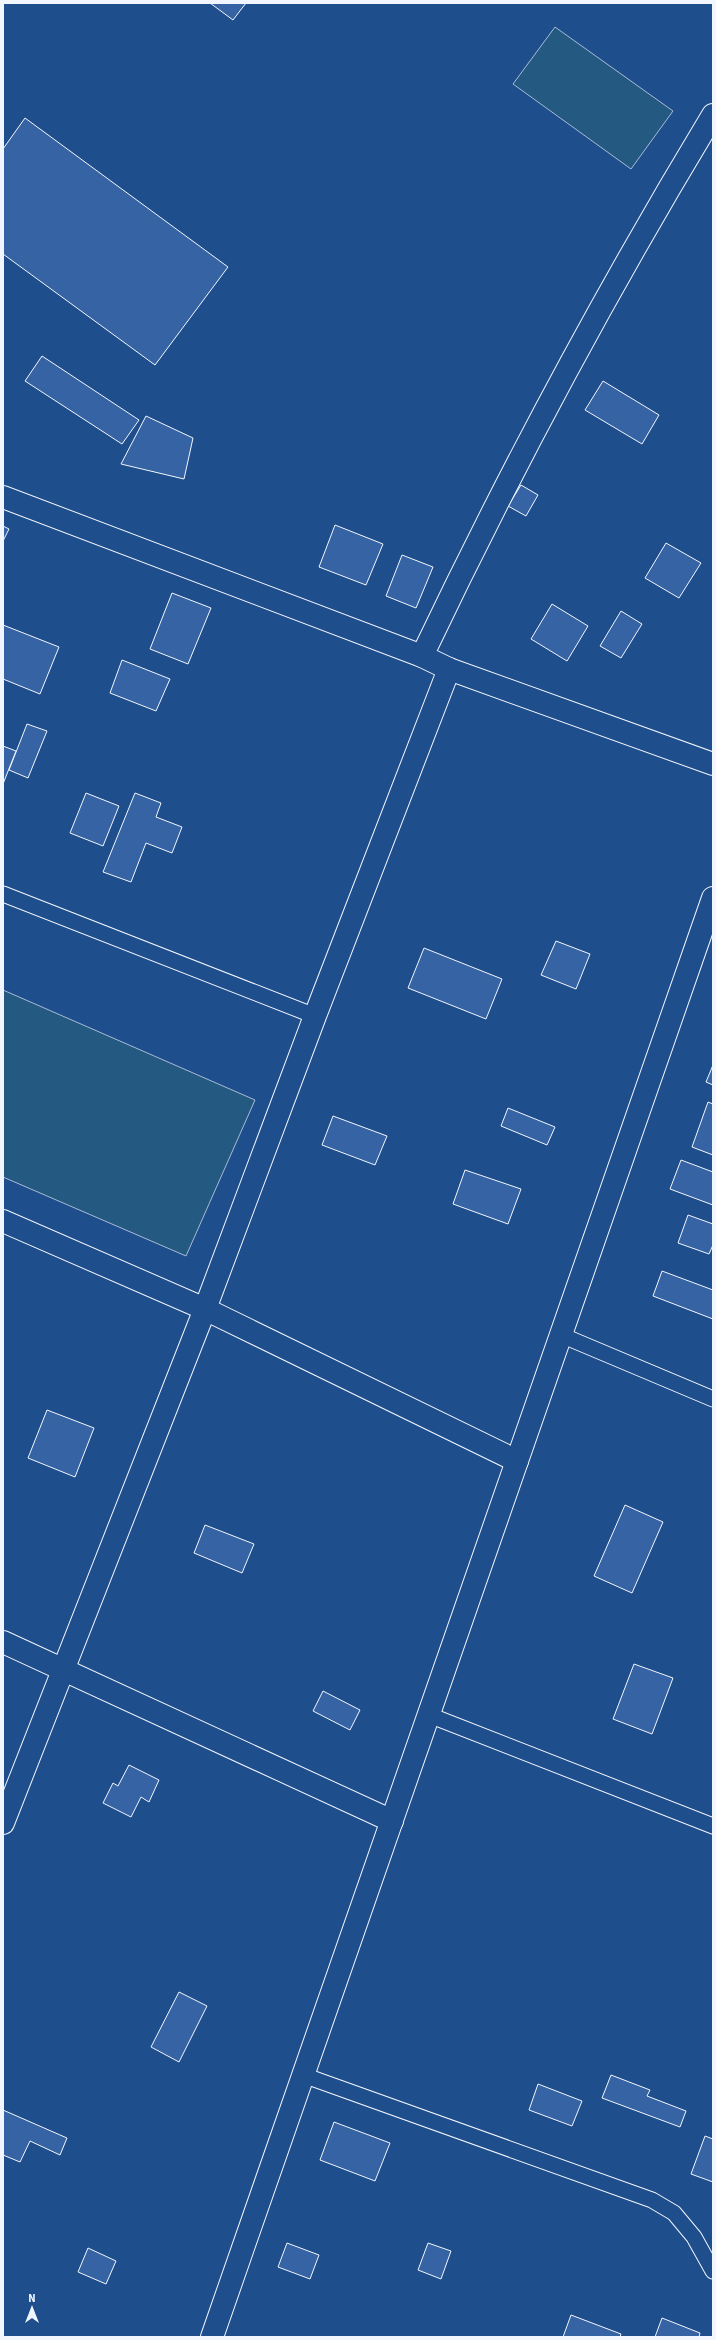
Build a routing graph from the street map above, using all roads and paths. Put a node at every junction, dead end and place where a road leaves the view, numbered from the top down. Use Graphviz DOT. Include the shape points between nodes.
graph roads {
  1 [pos="713,115"];
  2 [pos="3,497"];
  3 [pos="422,656"];
  4 [pos="449,669"];
  5 [pos="713,764"];
  6 [pos="3,894"];
  7 [pos="713,898"];
  8 [pos="315,1016"];
  9 [pos="3,1221"];
  10 [pos="206,1309"];
  11 [pos="561,1335"];
  12 [pos="713,1399"];
  13 [pos="517,1461"];
  14 [pos="3,1642"];
  15 [pos="63,1669"];
  16 [pos="429,1715"];
  17 [pos="392,1821"];
  18 [pos="3,1823"];
  19 [pos="713,1826"];
  20 [pos="303,2075"];
  21 [pos="713,2271"];
  22 [pos="212,2337"];
  1 -- 3 [label="street" via="663,198 536,429 476,542"];
  2 -- 3 [label="street"];
  3 -- 4 [label="street"];
  4 -- 5 [label="street"];
  4 -- 8 [label="street"];
  6 -- 8 [label="lane"];
  7 -- 11 [label="street"];
  8 -- 10 [label="street"];
  9 -- 10 [label="street"];
  10 -- 13 [label="street"];
  10 -- 15 [label="street"];
  11 -- 12 [label="lane"];
  11 -- 13 [label="street"];
  13 -- 16 [label="street"];
  14 -- 15 [label="street"];
  15 -- 17 [label="street"];
  15 -- 18 [label="street"];
  16 -- 17 [label="street"];
  16 -- 19 [label="lane"];
  17 -- 20 [label="street"];
  20 -- 21 [label="lane" via="652,2200 674,2213 694,2237"];
  20 -- 22 [label="street"];
}
